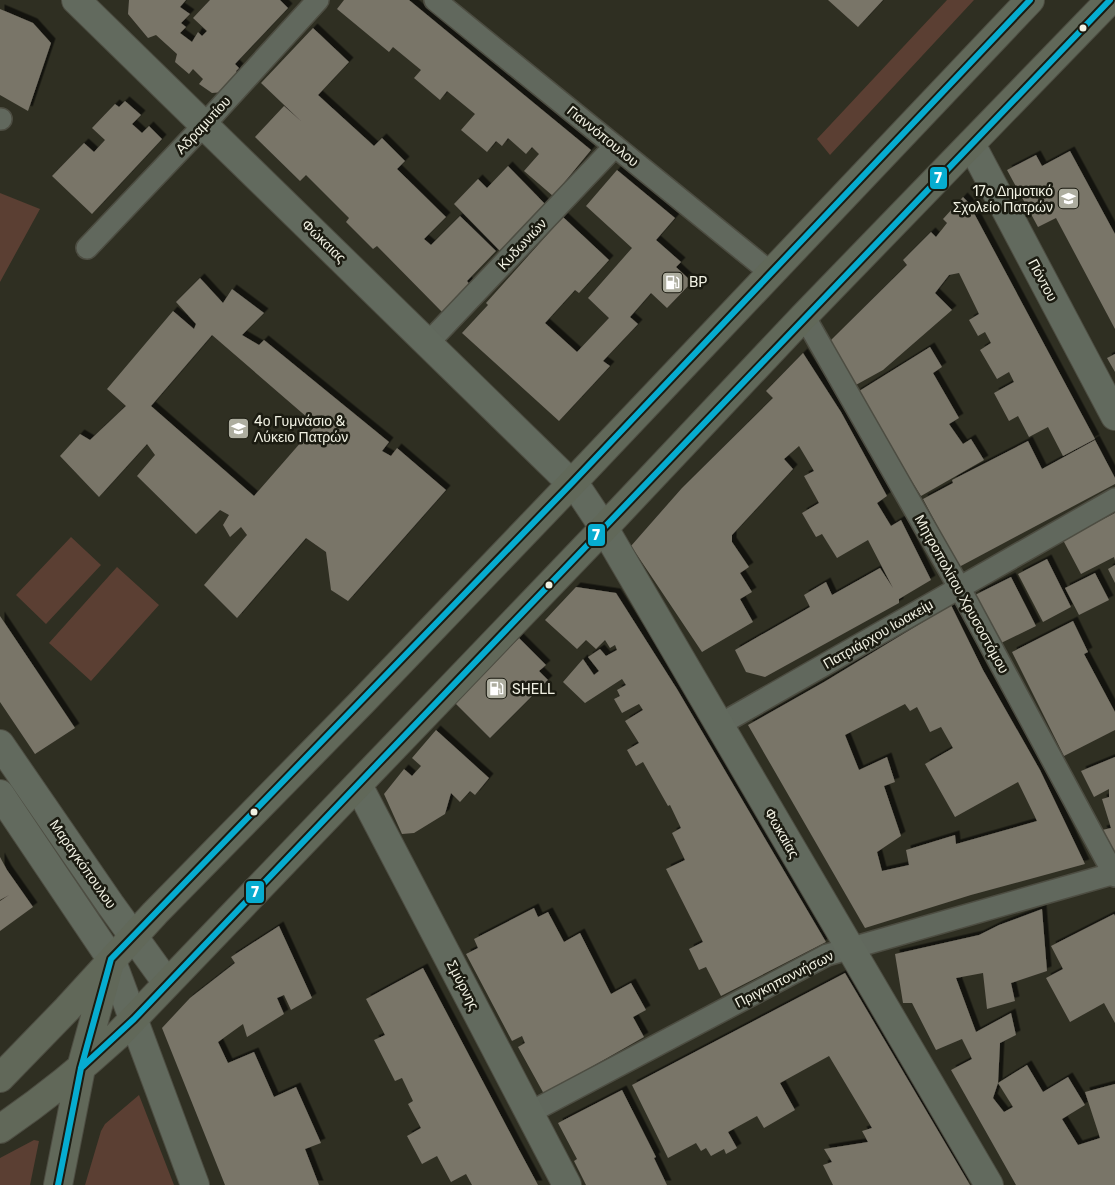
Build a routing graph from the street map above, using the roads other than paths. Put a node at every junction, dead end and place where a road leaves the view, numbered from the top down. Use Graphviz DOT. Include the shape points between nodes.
graph roads {
  1 [pos="318,0"];
  2 [pos="435,0"];
  3 [pos="1030,0"];
  4 [pos="1110,0"];
  5 [pos="86,4"];
  6 [pos="204,125"];
  7 [pos="971,144"];
  8 [pos="615,146"];
  9 [pos="87,248"];
  10 [pos="771,273"];
  11 [pos="804,316"];
  12 [pos="428,343"];
  13 [pos="1115,416"];
  14 [pos="572,483"];
  15 [pos="1115,499"];
  16 [pos="604,528"];
  17 [pos="959,587"];
  18 [pos="719,725"];
  19 [pos="0,744"];
  20 [pos="358,785"];
  21 [pos="0,794"];
  22 [pos="1115,874"];
  23 [pos="132,936"];
  24 [pos="850,948"];
  25 [pos="111,960"];
  26 [pos="167,983"];
  27 [pos="134,1019"];
  28 [pos="81,1068"];
  29 [pos="0,1078"];
  30 [pos="529,1112"];
  31 [pos="0,1129"];
  32 [pos="58,1185"];
  33 [pos="196,1185"];
  34 [pos="567,1185"];
  35 [pos="989,1185"];
  1 -- 6 [label="street, Αδραμυτίου"];
  2 -- 8 [label="street, Γιαννόπουλου"];
  3 -- 10 [label="main road"];
  4 -- 7 [label="main road"];
  5 -- 6 [label="street, Φώκαιας"];
  6 -- 9 [label="street, Αδραμυτίου"];
  6 -- 12 [label="street, Φώκαιας"];
  7 -- 11 [label="main road"];
  7 -- 13 [label="street, Πόντου"];
  8 -- 10 [label="street, Γιαννόπουλου"];
  8 -- 12 [label="street, Κυδωνιών"];
  10 -- 14 [label="main road"];
  11 -- 16 [label="main road"];
  11 -- 17 [label="street, Μητροπολίτου Χρυσοστόμου"];
  12 -- 14 [label="street, Φώκαιας"];
  14 -- 16 [label="street, Φωκαίας"];
  14 -- 23 [label="main road"];
  15 -- 17 [label="street, Πατριάρχου Ιωακείμ"];
  16 -- 18 [label="street, Φωκαίας"];
  16 -- 20 [label="main road"];
  17 -- 18 [label="street, Πατριάρχου Ιωακείμ"];
  17 -- 22 [label="street, Μητροπολίτου Χρυσοστόμου"];
  18 -- 24 [label="street, Φωκαίας"];
  19 -- 23 [label="street, Μαραγκόπουλου"];
  20 -- 26 [label="main road"];
  20 -- 30 [label="street, Σμύρνης"];
  21 -- 25 [label="street, Μαραγκόπουλου"];
  22 -- 24 [label="street, Πριγκηποννήσων"];
  23 -- 25 [label="main road"];
  23 -- 26 [label="street, Μαραγκόπουλου"];
  24 -- 30 [label="street, Πριγκηποννήσων" via="814,961"];
  24 -- 35 [label="street, Φωκαίας"];
  25 -- 27 [label="street, Μαραγκόπουλου"];
  25 -- 28 [label="main road"];
  25 -- 29 [label="main road"];
  26 -- 27 [label="main road"];
  27 -- 28 [label="main road"];
  27 -- 33 [label="street, Μαραγκόπουλου"];
  28 -- 31 [label="main road"];
  28 -- 32 [label="main road"];
  30 -- 34 [label="street, Σμύρνης"];
}
